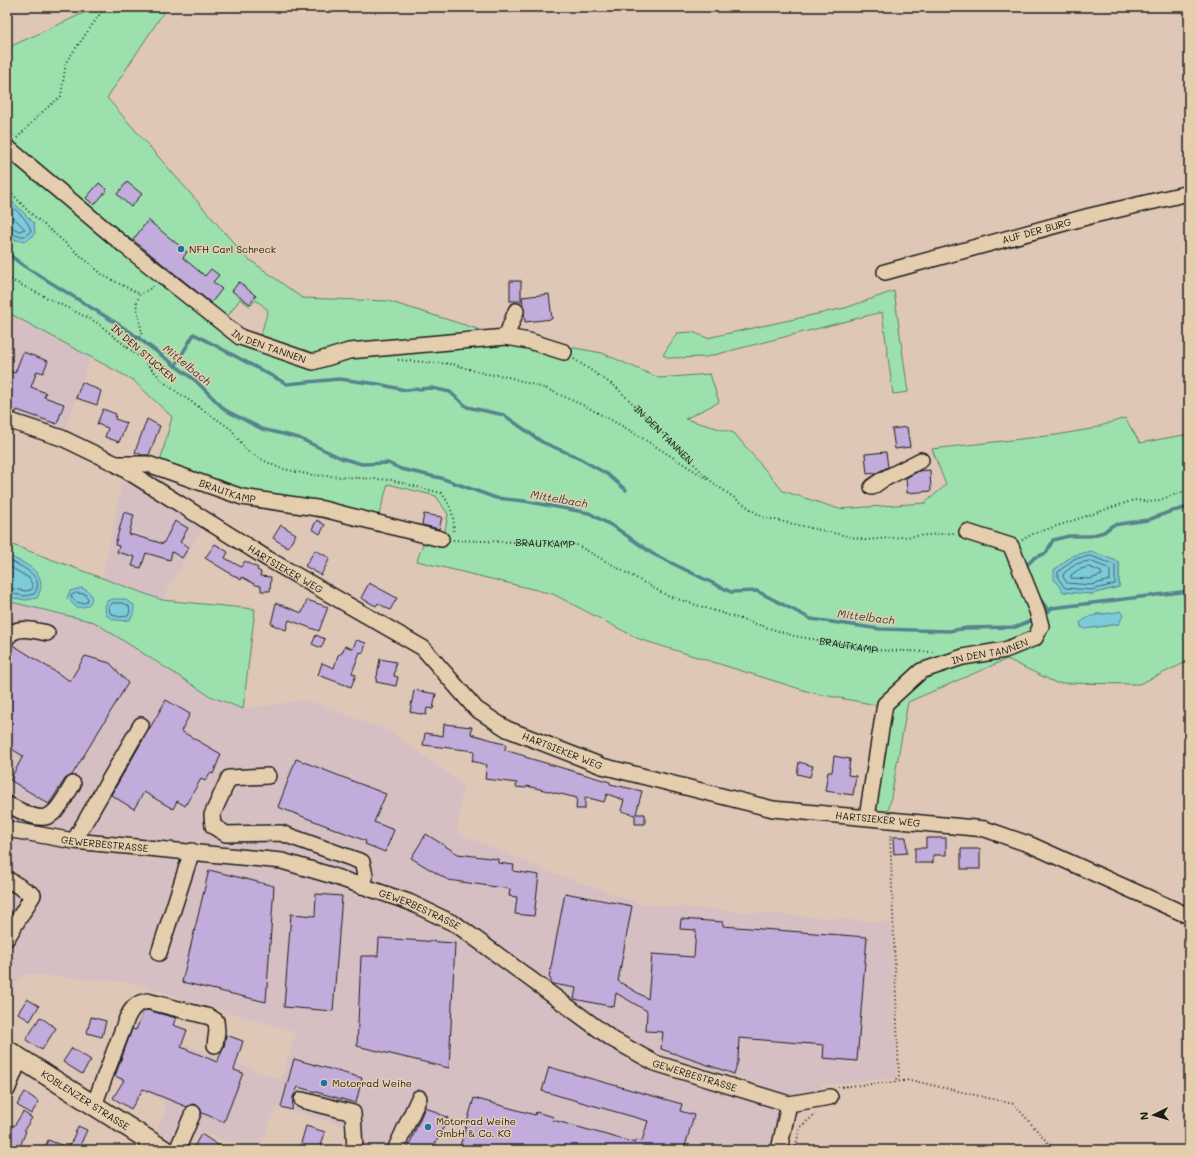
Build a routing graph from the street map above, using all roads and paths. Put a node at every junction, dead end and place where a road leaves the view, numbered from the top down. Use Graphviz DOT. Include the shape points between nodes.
graph roads {
  1 [pos="105,7"];
  2 [pos="7,147"];
  3 [pos="8,190"];
  4 [pos="1189,193"];
  5 [pos="885,272"];
  6 [pos="7,278"];
  7 [pos="156,285"];
  8 [pos="140,294"];
  9 [pos="516,312"];
  10 [pos="506,337"];
  11 [pos="127,348"];
  12 [pos="564,352"];
  13 [pos="394,360"];
  14 [pos="7,420"];
  15 [pos="921,460"];
  16 [pos="116,464"];
  17 [pos="713,483"];
  18 [pos="872,487"];
  19 [pos="1189,490"];
  20 [pos="967,532"];
  21 [pos="446,540"];
  22 [pos="1011,546"];
  23 [pos="47,632"];
  24 [pos="7,638"];
  25 [pos="936,652"];
  26 [pos="140,724"];
  27 [pos="268,776"];
  28 [pos="73,784"];
  29 [pos="7,804"];
  30 [pos="867,817"];
  31 [pos="890,826"];
  32 [pos="7,829"];
  33 [pos="74,841"];
  34 [pos="192,851"];
  35 [pos="7,879"];
  36 [pos="361,886"];
  37 [pos="1189,916"];
  38 [pos="7,938"];
  39 [pos="159,953"];
  40 [pos="215,1045"];
  41 [pos="13,1054"];
  42 [pos="894,1082"];
  43 [pos="7,1090"];
  44 [pos="830,1097"];
  45 [pos="419,1098"];
  46 [pos="302,1100"];
  47 [pos="789,1104"];
  48 [pos="94,1105"];
  49 [pos="194,1113"];
  50 [pos="821,1113"];
  51 [pos="164,1150"];
  52 [pos="176,1150"];
  53 [pos="355,1150"];
  54 [pos="395,1150"];
  55 [pos="779,1150"];
  56 [pos="795,1150"];
  57 [pos="1054,1150"];
  1 -- 2 [label="path" via="66,62 61,96"];
  2 -- 10 [label="street, IN DEN TANNEN" via="125,246 240,337 313,362 349,351"];
  3 -- 8 [label="path" via="50,231 104,276"];
  4 -- 5 [label="street, AUF DER BURG" via="1090,216"];
  6 -- 11 [label="path, IN DEN STUCKEN" via="96,322"];
  7 -- 8 [label="path"];
  8 -- 11 [label="path" via="136,304 142,333"];
  9 -- 10 [label="street"];
  10 -- 12 [label="street, IN DEN TANNEN"];
  11 -- 21 [label="path, IN DEN STUCKEN" via="143,360 167,385 231,430 247,451 272,464 311,475 391,480 441,493 454,518 454,527"];
  12 -- 17 [label="path, IN DEN TANNEN" via="616,387"];
  13 -- 17 [label="path" via="452,364 547,389 631,431"];
  14 -- 16 [label="street, HARTSIEKER WEG" via="62,438"];
  15 -- 18 [label="street"];
  16 -- 21 [label="street, BRAUTKAMP" via="148,464 242,498 324,509"];
  16 -- 30 [label="street, HARTSIEKER WEG" via="268,559 423,648 476,709 507,729 602,766 774,809"];
  17 -- 20 [label="path, IN DEN TANNEN" via="762,517 865,540"];
  19 -- 22 [label="path" via="1152,502 1134,500 1107,508 1034,534"];
  20 -- 22 [label="street"];
  21 -- 25 [label="path, BRAUTKAMP" via="575,544 668,596 794,636 877,650"];
  22 -- 30 [label="street, IN DEN TANNEN" via="1041,626 1035,638 1005,650 964,657 921,671 885,704"];
  23 -- 24 [label="street" via="19,629 10,633"];
  26 -- 33 [label="street"];
  27 -- 36 [label="street" via="229,778 212,815 213,826 226,834 281,833 362,862 365,875"];
  28 -- 29 [label="street" via="58,810 50,816 43,818 28,815"];
  30 -- 37 [label="street, HARTSIEKER WEG" via="886,821 985,829 1031,846"];
  31 -- 42 [label="path" via="899,1077"];
  32 -- 33 [label="street, GEWERBESTRASSE"];
  33 -- 34 [label="street, GEWERBESTRASSE"];
  34 -- 36 [label="street, GEWERBESTRASSE" via="282,861"];
  34 -- 39 [label="street"];
  35 -- 38 [label="street" via="33,895"];
  36 -- 47 [label="street, GEWERBESTRASSE" via="409,902 458,925 612,1039 655,1063"];
  40 -- 48 [label="street" via="216,1021 210,1017 147,1001 139,1003 127,1018"];
  41 -- 43 [label="street"];
  41 -- 48 [label="main road, KOBLENZER STRASSE"];
  42 -- 44 [label="path" via="830,1088"];
  42 -- 57 [label="path" via="910,1080 1014,1104"];
  44 -- 47 [label="street, GEWERBESTRASSE"];
  45 -- 54 [label="street"];
  46 -- 53 [label="street" via="353,1113"];
  47 -- 55 [label="street"];
  48 -- 51 [label="main road, KOBLENZER STRASSE"];
  49 -- 52 [label="street"];
  50 -- 56 [label="path" via="815,1114 800,1126"];
}
